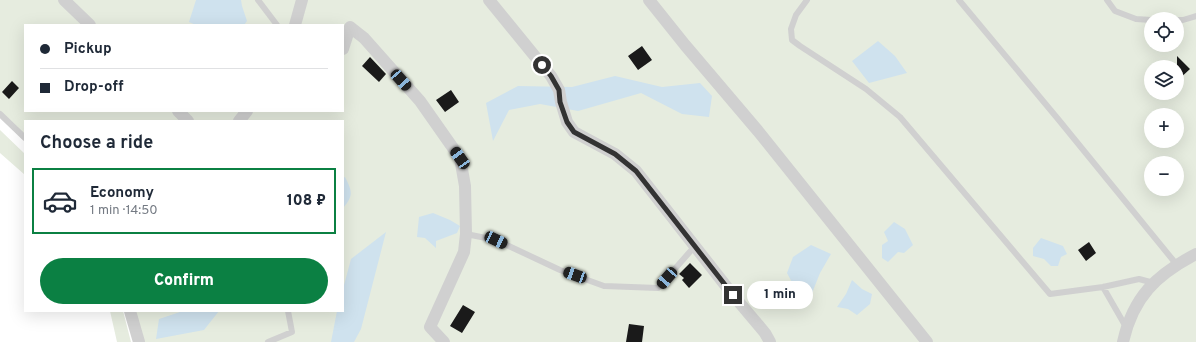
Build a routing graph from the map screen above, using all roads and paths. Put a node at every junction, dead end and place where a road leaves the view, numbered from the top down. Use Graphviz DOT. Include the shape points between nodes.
graph roads {
  1 [pos="64,0"];
  2 [pos="258,0"];
  3 [pos="302,0"];
  4 [pos="489,0"];
  5 [pos="649,0"];
  6 [pos="807,0"];
  7 [pos="959,0"];
  8 [pos="1107,0"];
  9 [pos="1196,16"];
  10 [pos="1144,20"];
  11 [pos="1184,20"];
  12 [pos="89,24"];
  13 [pos="276,24"];
  14 [pos="295,24"];
  15 [pos="344,46"];
  16 [pos="179,112"];
  17 [pos="246,112"];
  18 [pos="0,114"];
  19 [pos="187,120"];
  20 [pos="240,120"];
  21 [pos="24,137"];
  22 [pos="466,234"];
  23 [pos="694,246"];
  24 [pos="1196,254"];
  25 [pos="1176,264"];
  26 [pos="1154,283"];
  27 [pos="1103,287"];
  28 [pos="130,312"];
  29 [pos="288,312"];
  30 [pos="1126,327"];
  31 [pos="139,342"];
  32 [pos="268,342"];
  33 [pos="444,342"];
  34 [pos="770,342"];
  35 [pos="927,342"];
  36 [pos="1123,342"];
  1 -- 12 [label="street"];
  2 -- 13 [label="lane"];
  3 -- 14 [label="street"];
  4 -- 23 [label="street" via="551,76 559,90 567,122 574,132 615,154 636,171"];
  5 -- 35 [label="street"];
  6 -- 27 [label="lane" via="790,29 792,40 866,89 900,117 1050,294"];
  7 -- 25 [label="lane"];
  8 -- 10 [label="lane" via="1115,11"];
  9 -- 11 [label="lane"];
  15 -- 22 [label="street" via="350,27 364,38 420,101 460,158 465,186"];
  16 -- 19 [label="street"];
  17 -- 20 [label="street"];
  18 -- 21 [label="lane"];
  22 -- 23 [label="lane" via="496,240 560,270 604,286 658,288"];
  22 -- 33 [label="street" via="464,252 430,327"];
  23 -- 34 [label="street"];
  24 -- 25 [label="street"];
  25 -- 26 [label="street"];
  26 -- 27 [label="lane" via="1139,279"];
  26 -- 30 [label="street" via="1143,294"];
  27 -- 30 [label="lane"];
  28 -- 31 [label="street"];
  29 -- 32 [label="lane" via="292,332"];
  30 -- 36 [label="street"];
}
